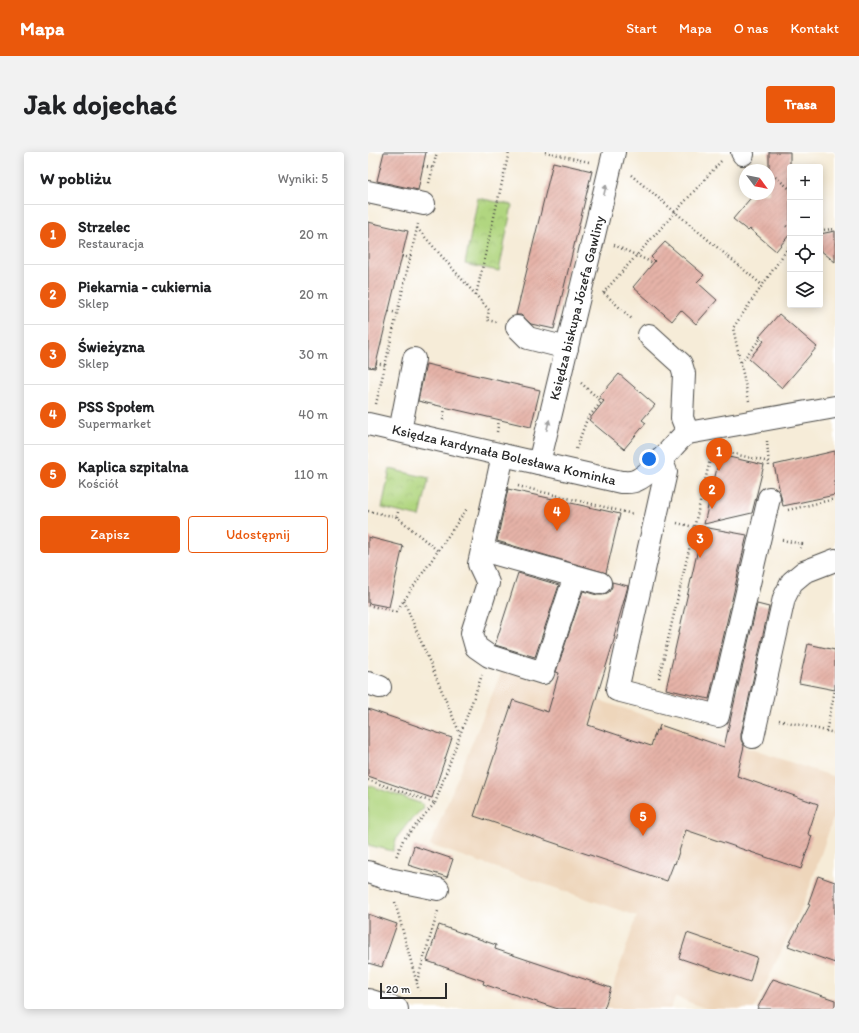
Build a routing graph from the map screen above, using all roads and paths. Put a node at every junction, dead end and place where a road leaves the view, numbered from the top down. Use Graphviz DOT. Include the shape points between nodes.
graph roads {
  1 [pos="437,152"];
  2 [pos="509,152"];
  3 [pos="545,152"];
  4 [pos="614,152"];
  5 [pos="737,154"];
  6 [pos="595,164"];
  7 [pos="423,166"];
  8 [pos="433,168"];
  9 [pos="627,172"];
  10 [pos="775,177"];
  11 [pos="787,187"];
  12 [pos="368,192"];
  13 [pos="676,212"];
  14 [pos="421,213"];
  15 [pos="417,227"];
  16 [pos="835,228"];
  17 [pos="823,230"];
  18 [pos="611,244"];
  19 [pos="787,249"];
  20 [pos="402,256"];
  21 [pos="638,256"];
  22 [pos="410,258"];
  23 [pos="654,263"];
  24 [pos="762,285"];
  25 [pos="604,293"];
  26 [pos="598,294"];
  27 [pos="476,295"];
  28 [pos="389,311"];
  29 [pos="397,313"];
  30 [pos="487,320"];
  31 [pos="517,327"];
  32 [pos="649,335"];
  33 [pos="761,338"];
  34 [pos="567,348"];
  35 [pos="414,359"];
  36 [pos="376,363"];
  37 [pos="740,363"];
  38 [pos="385,365"];
  39 [pos="576,378"];
  40 [pos="378,395"];
  41 [pos="750,404"];
  42 [pos="835,407"];
  43 [pos="446,408"];
  44 [pos="499,420"];
  45 [pos="368,424"];
  46 [pos="442,424"];
  47 [pos="400,431"];
  48 [pos="688,433"];
  49 [pos="767,440"];
  50 [pos="499,446"];
  51 [pos="712,448"];
  52 [pos="719,450"];
  53 [pos="574,455"];
  54 [pos="661,459"];
  55 [pos="539,463"];
  56 [pos="517,486"];
  57 [pos="835,499"];
  58 [pos="775,504"];
  59 [pos="469,506"];
  60 [pos="368,511"];
  61 [pos="621,511"];
  62 [pos="398,512"];
  63 [pos="397,517"];
  64 [pos="781,539"];
  65 [pos="802,544"];
  66 [pos="438,550"];
  67 [pos="482,550"];
  68 [pos="835,560"];
  69 [pos="600,583"];
  70 [pos="572,588"];
  71 [pos="404,600"];
  72 [pos="368,605"];
  73 [pos="489,656"];
  74 [pos="835,690"];
  75 [pos="654,699"];
  76 [pos="788,722"];
  77 [pos="826,732"];
  78 [pos="835,734"];
  79 [pos="460,735"];
  80 [pos="753,737"];
  81 [pos="368,780"];
  82 [pos="435,803"];
  83 [pos="397,855"];
  84 [pos="368,872"];
  85 [pos="439,899"];
  86 [pos="402,926"];
  87 [pos="416,981"];
  88 [pos="419,991"];
  89 [pos="368,1000"];
  90 [pos="397,1009"];
  1 -- 8 [label="path"];
  2 -- 27 [label="path"];
  3 -- 6 [label="path"];
  34 -- 4 [label="street, Księdza biskupa Józefa Gawliny, one-way"];
  5 -- 13 [label="path"];
  7 -- 8 [label="path"];
  8 -- 14 [label="path"];
  9 -- 13 [label="path"];
  10 -- 11 [label="path"];
  12 -- 14 [label="street"];
  13 -- 21 [label="path"];
  13 -- 24 [label="path"];
  14 -- 15 [label="path"];
  15 -- 22 [label="path"];
  15 -- 27 [label="path"];
  16 -- 17 [label="path"];
  18 -- 21 [label="path"];
  19 -- 24 [label="path"];
  20 -- 22 [label="path"];
  21 -- 23 [label="path"];
  21 -- 25 [label="path"];
  22 -- 29 [label="path"];
  24 -- 37 [label="path" via="732,328"];
  25 -- 26 [label="path"];
  25 -- 32 [label="path"];
  27 -- 30 [label="path" via="489,310"];
  28 -- 29 [label="path"];
  29 -- 38 [label="path"];
  31 -- 34 [label="street" via="528,338"];
  32 -- 48 [label="street" via="681,364 684,374 682,418"];
  33 -- 37 [label="path"];
  55 -- 34 [label="street, Księdza biskupa Józefa Gawliny, one-way"];
  35 -- 47 [label="street"];
  36 -- 38 [label="path"];
  37 -- 41 [label="path"];
  38 -- 40 [label="path"];
  39 -- 53 [label="path" via="602,400 587,418"];
  42 -- 48 [label="street"];
  43 -- 46 [label="path"];
  44 -- 50 [label="path"];
  45 -- 47 [label="street, Księdza kardynała Bolesława Kominka"];
  47 -- 50 [label="street, Księdza kardynała Bolesława Kominka"];
  48 -- 54 [label="street, Księdza kardynała Bolesława Kominka"];
  49 -- 52 [label="path" via="769,464"];
  50 -- 55 [label="street, Księdza kardynała Bolesława Kominka"];
  50 -- 67 [label="street"];
  51 -- 75 [label="path"];
  54 -- 55 [label="street, Księdza kardynała Bolesława Kominka" via="647,473 631,482 621,482"];
  54 -- 75 [label="street" via="666,472 617,690"];
  56 -- 61 [label="path"];
  57 -- 58 [label="path"];
  58 -- 75 [label="street" via="718,716"];
  59 -- 66 [label="path"];
  60 -- 63 [label="path"];
  62 -- 63 [label="path"];
  63 -- 66 [label="path"];
  64 -- 65 [label="path"];
  66 -- 71 [label="path"];
  67 -- 69 [label="street"];
  67 -- 73 [label="street" via="479,564 488,582 472,633 476,647"];
  68 -- 80 [label="street" via="804,572 792,582 784,598"];
  70 -- 73 [label="street" via="543,673"];
  71 -- 72 [label="path" via="396,612"];
  71 -- 79 [label="path"];
  73 -- 79 [label="path"];
  74 -- 77 [label="path"];
  76 -- 77 [label="path"];
  77 -- 78 [label="path"];
  79 -- 82 [label="path"];
  81 -- 82 [label="path"];
  82 -- 83 [label="path" via="403,840"];
  84 -- 85 [label="street"];
  85 -- 87 [label="path"];
  86 -- 87 [label="path"];
  87 -- 88 [label="path"];
  89 -- 90 [label="street"];
}
